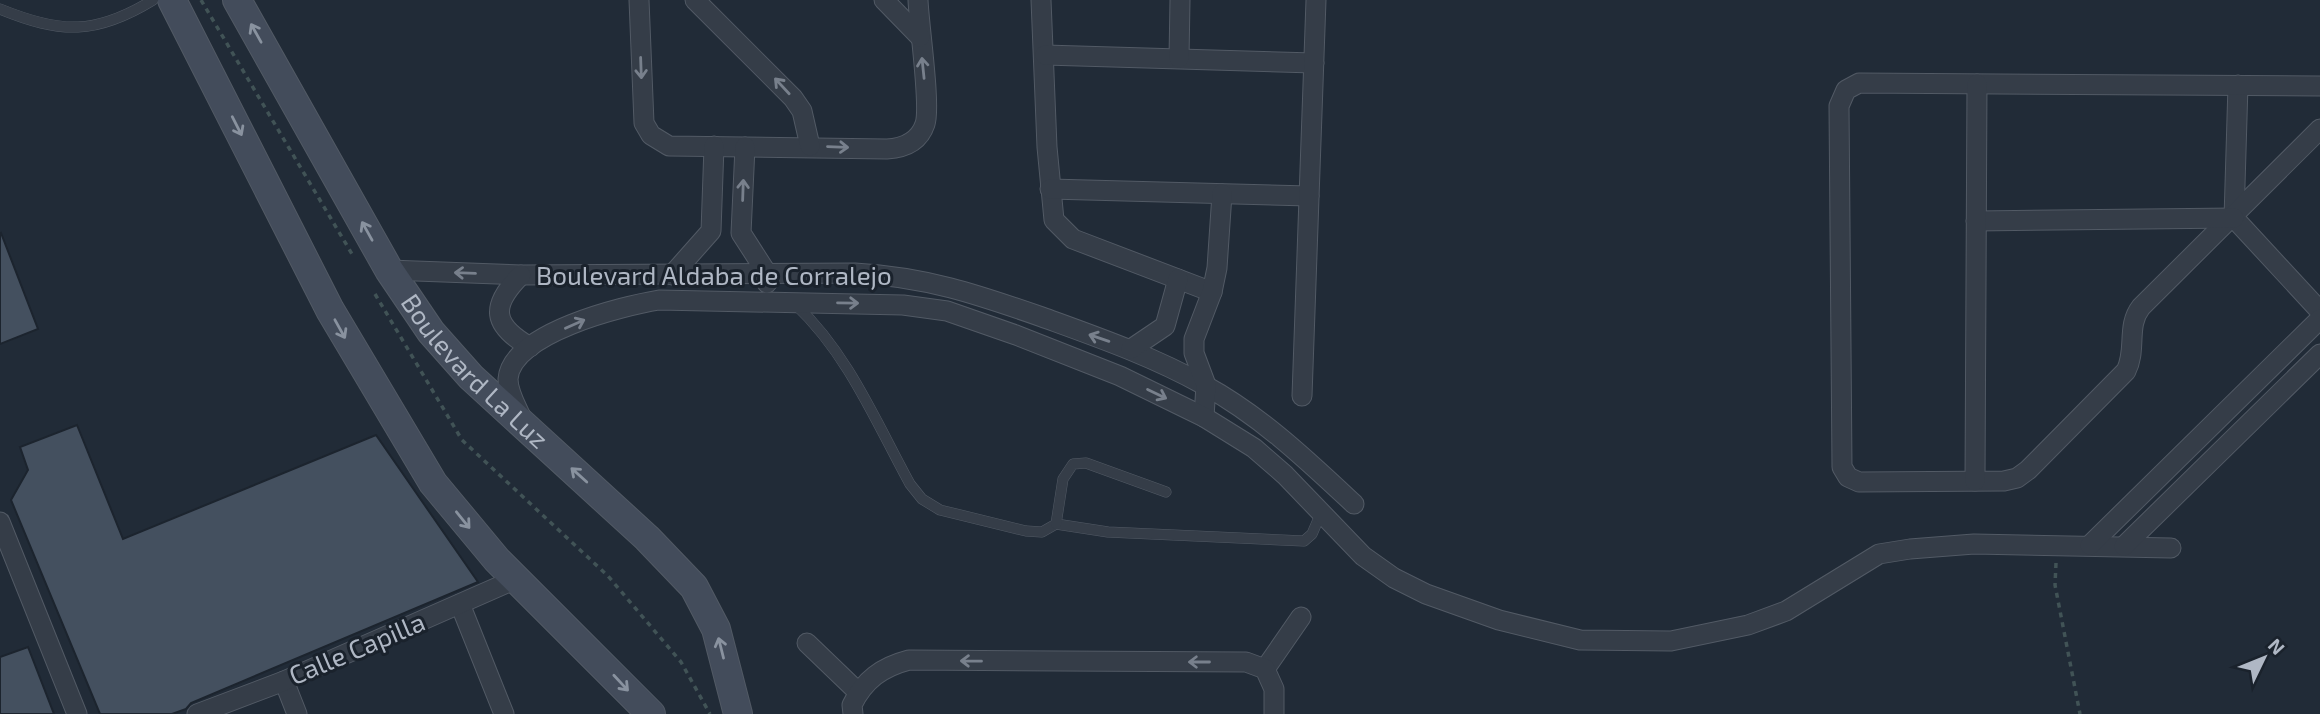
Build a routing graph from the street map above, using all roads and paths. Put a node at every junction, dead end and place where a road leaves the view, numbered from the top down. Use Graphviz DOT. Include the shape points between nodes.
graph roads {
  1 [pos="153,0"];
  2 [pos="172,0"];
  3 [pos="237,0"];
  4 [pos="639,0"];
  5 [pos="695,0"];
  6 [pos="884,0"];
  7 [pos="918,0"];
  8 [pos="1041,0"];
  9 [pos="1180,0"];
  10 [pos="1316,0"];
  11 [pos="0,9"];
  12 [pos="920,37"];
  13 [pos="1045,55"];
  14 [pos="1179,58"];
  15 [pos="1314,63"];
  16 [pos="1977,84"];
  17 [pos="2238,85"];
  18 [pos="2320,86"];
  19 [pos="2320,129"];
  20 [pos="714,146"];
  21 [pos="810,146"];
  22 [pos="745,147"];
  23 [pos="1050,190"];
  24 [pos="1222,194"];
  25 [pos="1310,195"];
  26 [pos="2234,218"];
  27 [pos="1976,220"];
  28 [pos="711,231"];
  29 [pos="741,233"];
  30 [pos="389,270"];
  31 [pos="520,275"];
  32 [pos="672,275"];
  33 [pos="768,275"];
  34 [pos="1178,279"];
  35 [pos="1212,292"];
  36 [pos="766,302"];
  37 [pos="793,302"];
  38 [pos="2320,312"];
  39 [pos="2320,319"];
  40 [pos="1165,326"];
  41 [pos="1194,339"];
  42 [pos="530,347"];
  43 [pos="1131,349"];
  44 [pos="2320,354"];
  45 [pos="1206,385"];
  46 [pos="1302,396"];
  47 [pos="1204,417"];
  48 [pos="525,427"];
  49 [pos="2200,437"];
  50 [pos="2218,454"];
  51 [pos="1975,481"];
  52 [pos="1166,492"];
  53 [pos="1354,504"];
  54 [pos="1321,513"];
  55 [pos="0,522"];
  56 [pos="1056,524"];
  57 [pos="2057,544"];
  58 [pos="2090,545"];
  59 [pos="2124,546"];
  60 [pos="2172,548"];
  61 [pos="516,579"];
  62 [pos="460,604"];
  63 [pos="1301,617"];
  64 [pos="807,643"];
  65 [pos="1265,669"];
  66 [pos="284,681"];
  67 [pos="858,692"];
  68 [pos="76,714"];
  69 [pos="197,714"];
  70 [pos="297,714"];
  71 [pos="504,714"];
  72 [pos="651,714"];
  73 [pos="738,714"];
  74 [pos="853,714"];
  75 [pos="1274,714"];
  76 [pos="2080,714"];
  1 -- 11 [label="lane" via="106,25 83,28 49,24"];
  2 -- 61 [label="main road, one-way" via="366,375 433,483"];
  30 -- 3 [label="main road, Boulevard La Luz, one-way"];
  4 -- 20 [label="street, one-way" via="644,122 651,135 669,146"];
  21 -- 5 [label="street, one-way" via="802,111 793,98"];
  6 -- 12 [label="street"];
  7 -- 12 [label="street"];
  8 -- 13 [label="street"];
  9 -- 14 [label="street"];
  10 -- 15 [label="street"];
  21 -- 12 [label="street, one-way" via="887,149 912,143 927,116"];
  13 -- 14 [label="street"];
  13 -- 23 [label="street"];
  14 -- 15 [label="street"];
  15 -- 25 [label="street"];
  16 -- 17 [label="street"];
  16 -- 27 [label="street"];
  16 -- 51 [label="street" via="1859,83 1846,90 1839,106 1842,467 1848,477 1859,482"];
  17 -- 18 [label="street"];
  17 -- 26 [label="street"];
  19 -- 26 [label="street"];
  20 -- 22 [label="street"];
  20 -- 28 [label="street"];
  21 -- 22 [label="street"];
  29 -- 22 [label="street, one-way"];
  23 -- 24 [label="street"];
  23 -- 34 [label="street" via="1054,220 1073,239"];
  24 -- 25 [label="street"];
  24 -- 35 [label="street"];
  25 -- 46 [label="street"];
  26 -- 27 [label="street"];
  26 -- 38 [label="street"];
  26 -- 51 [label="street" via="2134,315 2132,361 2116,381 2017,478"];
  27 -- 51 [label="street"];
  28 -- 29 [label="street"];
  28 -- 32 [label="street"];
  29 -- 33 [label="street"];
  31 -- 30 [label="street, Boulevard Aldaba de Corralejo, one-way"];
  30 -- 48 [label="main road, Boulevard La Luz" via="453,359"];
  31 -- 32 [label="street, Boulevard Aldaba de Corralejo"];
  31 -- 42 [label="street" via="500,300 498,310 507,332"];
  32 -- 33 [label="street, Boulevard Aldaba de Corralejo"];
  33 -- 36 [label="street"];
  43 -- 33 [label="street, Boulevard Aldaba de Corralejo, one-way" via="956,288 905,276"];
  34 -- 35 [label="street"];
  34 -- 40 [label="street"];
  35 -- 41 [label="street"];
  36 -- 37 [label="street, Boulevard Aldaba de Corralejo"];
  42 -- 36 [label="street, Boulevard Aldaba de Corralejo, one-way" via="576,322 623,306 659,300"];
  37 -- 47 [label="street, Boulevard Aldaba de Corralejo, one-way" via="903,305 947,312 1120,376"];
  37 -- 56 [label="lane" via="838,352 922,499 940,510 1026,531 1042,532"];
  39 -- 49 [label="street"];
  40 -- 41 [label="street"];
  40 -- 43 [label="street"];
  41 -- 45 [label="street" via="1194,353"];
  42 -- 48 [label="street, Boulevard Aldaba de Corralejo" via="513,364 508,378"];
  43 -- 45 [label="street, Boulevard Aldaba de Corralejo"];
  44 -- 50 [label="street"];
  45 -- 47 [label="street"];
  45 -- 53 [label="street, Boulevard Aldaba de Corralejo" via="1299,452"];
  47 -- 54 [label="street, Boulevard Aldaba de Corralejo" via="1254,448"];
  73 -- 48 [label="main road, Boulevard La Luz, one-way" via="716,629 694,587"];
  49 -- 50 [label="street"];
  49 -- 58 [label="street"];
  50 -- 59 [label="street"];
  52 -- 56 [label="lane" via="1086,463 1073,464 1063,479"];
  54 -- 56 [label="lane" via="1304,541 1108,533"];
  54 -- 57 [label="street, Boulevard Aldaba de Corralejo" via="1363,556 1426,594 1499,620 1580,640 1671,641 1748,625 1786,611 1879,554 1974,544"];
  55 -- 68 [label="street"];
  57 -- 58 [label="street, Boulevard Aldaba de Corralejo"];
  57 -- 76 [label="path" via="2055,584"];
  58 -- 59 [label="street, Boulevard Aldaba de Corralejo"];
  59 -- 60 [label="street, Boulevard Aldaba de Corralejo"];
  61 -- 62 [label="street, Calle Capilla"];
  61 -- 72 [label="main road, one-way"];
  62 -- 66 [label="street, Calle Capilla"];
  62 -- 71 [label="street"];
  63 -- 65 [label="street"];
  64 -- 67 [label="street"];
  65 -- 67 [label="street, one-way" via="1246,662 909,660 889,665"];
  65 -- 75 [label="street" via="1274,690"];
  66 -- 69 [label="street, Calle Capilla"];
  66 -- 70 [label="street"];
  67 -- 74 [label="street"];
}
